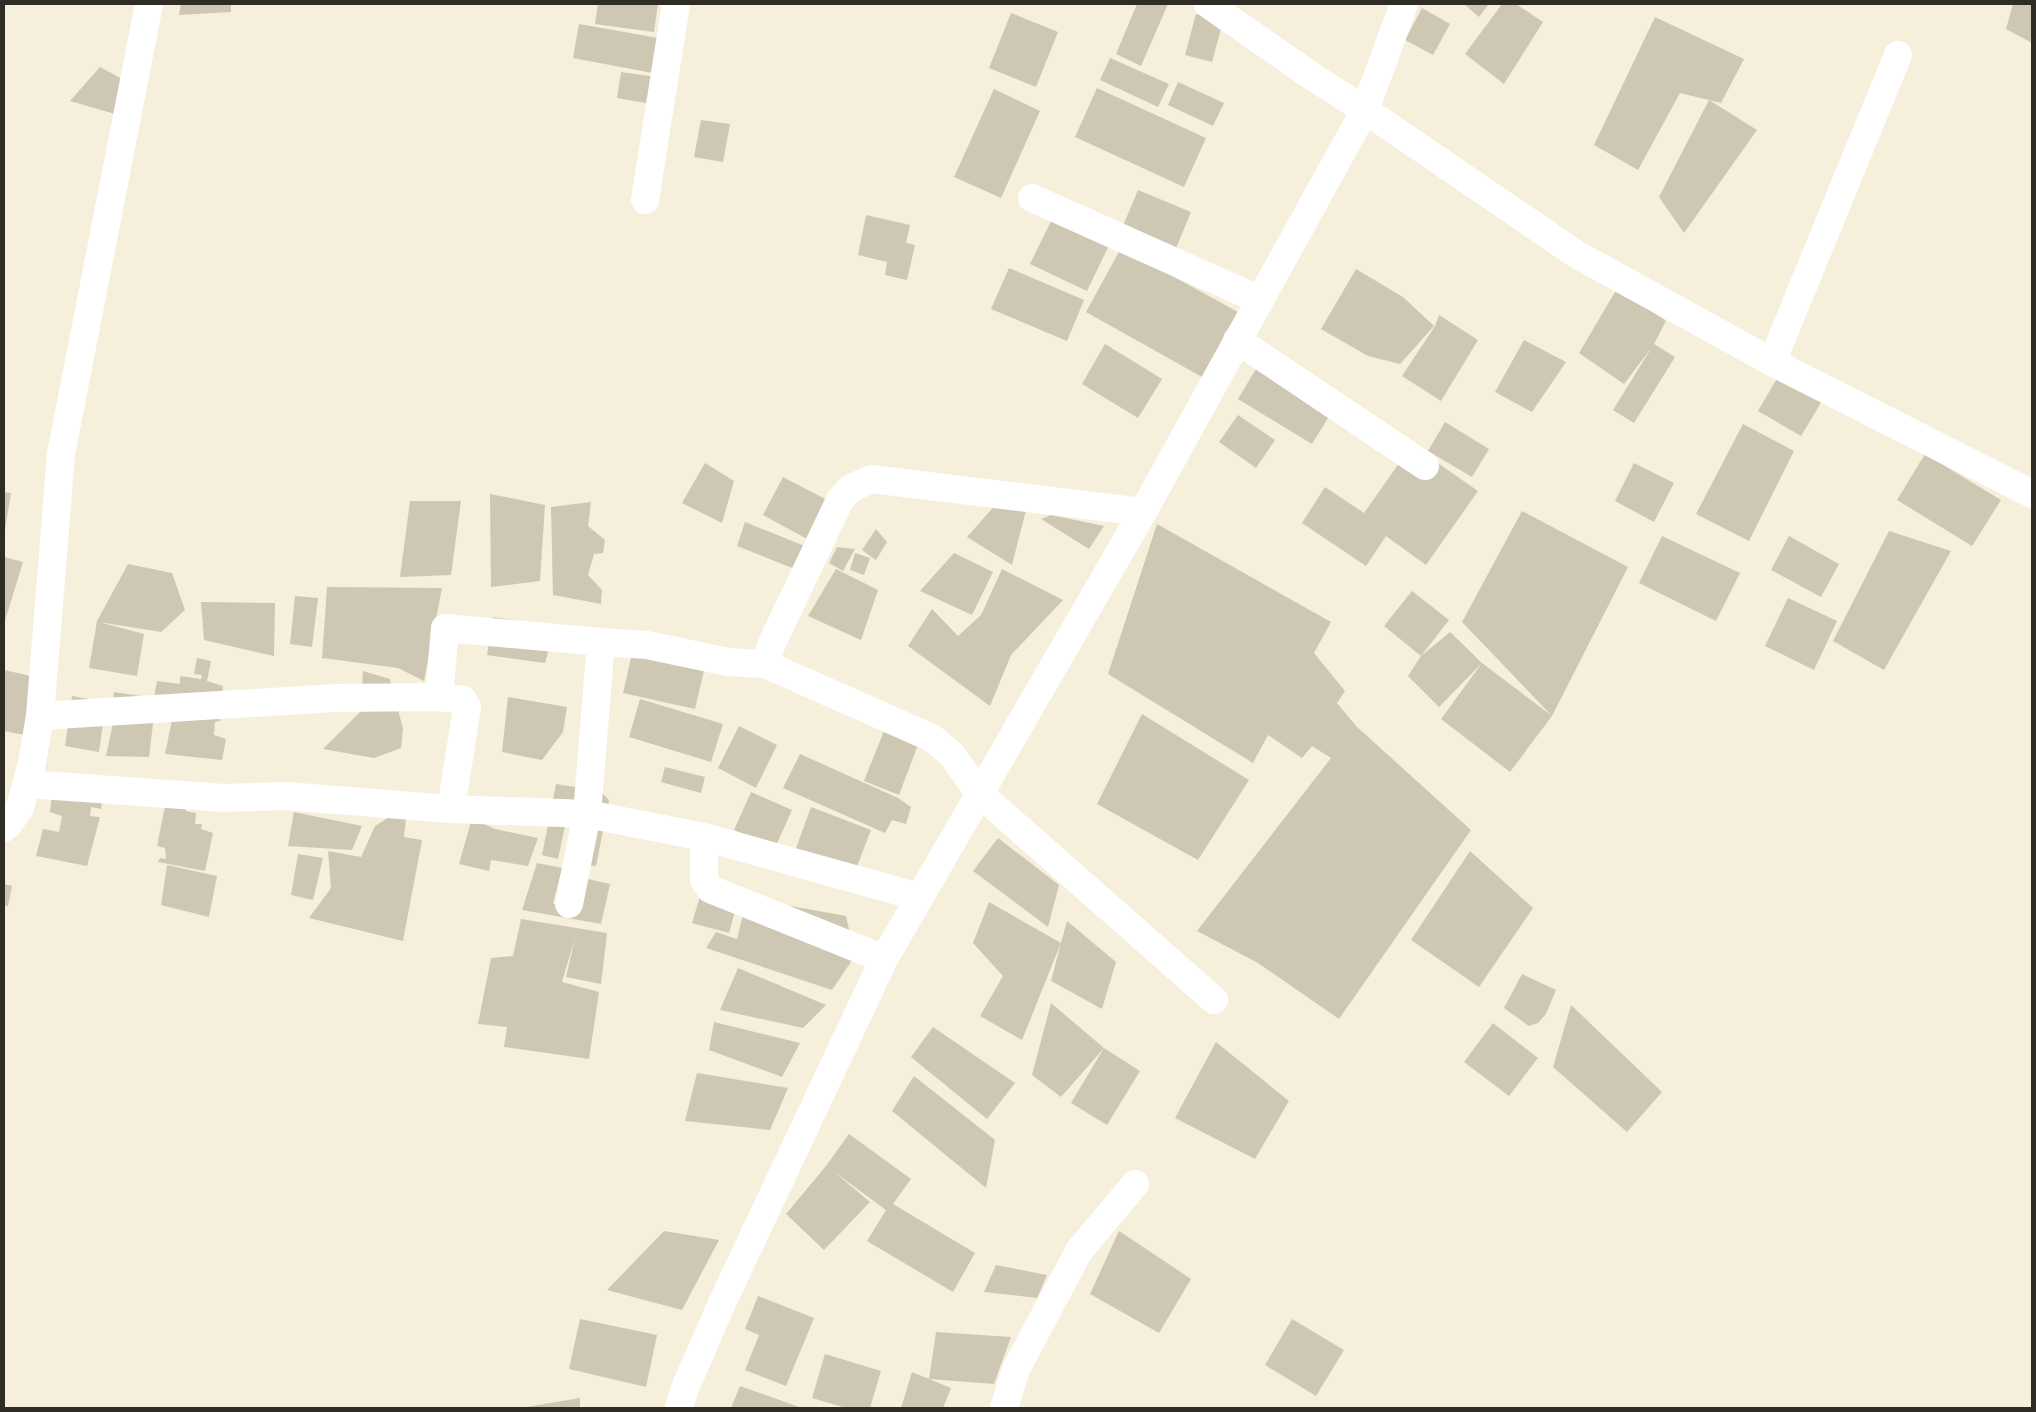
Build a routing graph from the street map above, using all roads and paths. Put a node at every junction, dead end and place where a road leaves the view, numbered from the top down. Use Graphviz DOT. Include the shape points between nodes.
graph roads {
  1 [pos="148,4"];
  2 [pos="676,4"];
  3 [pos="1208,4"];
  4 [pos="1404,4"];
  5 [pos="1898,55"];
  6 [pos="1365,110"];
  7 [pos="1032,198"];
  8 [pos="645,200"];
  9 [pos="1260,300"];
  10 [pos="1237,340"];
  11 [pos="1772,362"];
  12 [pos="1425,466"];
  13 [pos="2032,494"];
  14 [pos="1143,512"];
  15 [pos="601,642"];
  16 [pos="765,664"];
  17 [pos="439,697"];
  18 [pos="40,716"];
  19 [pos="27,784"];
  20 [pos="979,794"];
  21 [pos="450,809"];
  22 [pos="587,814"];
  23 [pos="4,828"];
  24 [pos="704,836"];
  25 [pos="919,898"];
  26 [pos="569,904"];
  27 [pos="884,959"];
  28 [pos="1214,1000"];
  29 [pos="1135,1184"];
  30 [pos="679,1408"];
  31 [pos="1004,1408"];
  1 -- 18 [label="street" via="61,454"];
  2 -- 8 [label="street"];
  3 -- 6 [label="street"];
  4 -- 6 [label="street"];
  5 -- 11 [label="street"];
  6 -- 9 [label="street"];
  6 -- 11 [label="street" via="1576,254"];
  7 -- 9 [label="street"];
  9 -- 10 [label="street"];
  10 -- 12 [label="street"];
  10 -- 14 [label="street"];
  11 -- 13 [label="street"];
  14 -- 16 [label="street" via="871,479 850,489 840,500"];
  14 -- 20 [label="street"];
  15 -- 16 [label="street" via="647,646 728,662"];
  15 -- 17 [label="street" via="445,628"];
  15 -- 22 [label="street"];
  16 -- 20 [label="street" via="932,738 952,754"];
  17 -- 18 [label="street" via="334,698"];
  17 -- 21 [label="street" via="463,700 467,707"];
  18 -- 19 [label="street"];
  19 -- 21 [label="street" via="224,798 286,796"];
  19 -- 23 [label="street" via="20,808"];
  20 -- 25 [label="street"];
  20 -- 28 [label="street"];
  21 -- 22 [label="street"];
  22 -- 24 [label="street"];
  22 -- 26 [label="street"];
  24 -- 25 [label="street"];
  24 -- 27 [label="street" via="704,880 710,889"];
  25 -- 27 [label="street"];
  27 -- 30 [label="street" via="722,1303"];
  29 -- 31 [label="street" via="1080,1251 1016,1369"];
}
